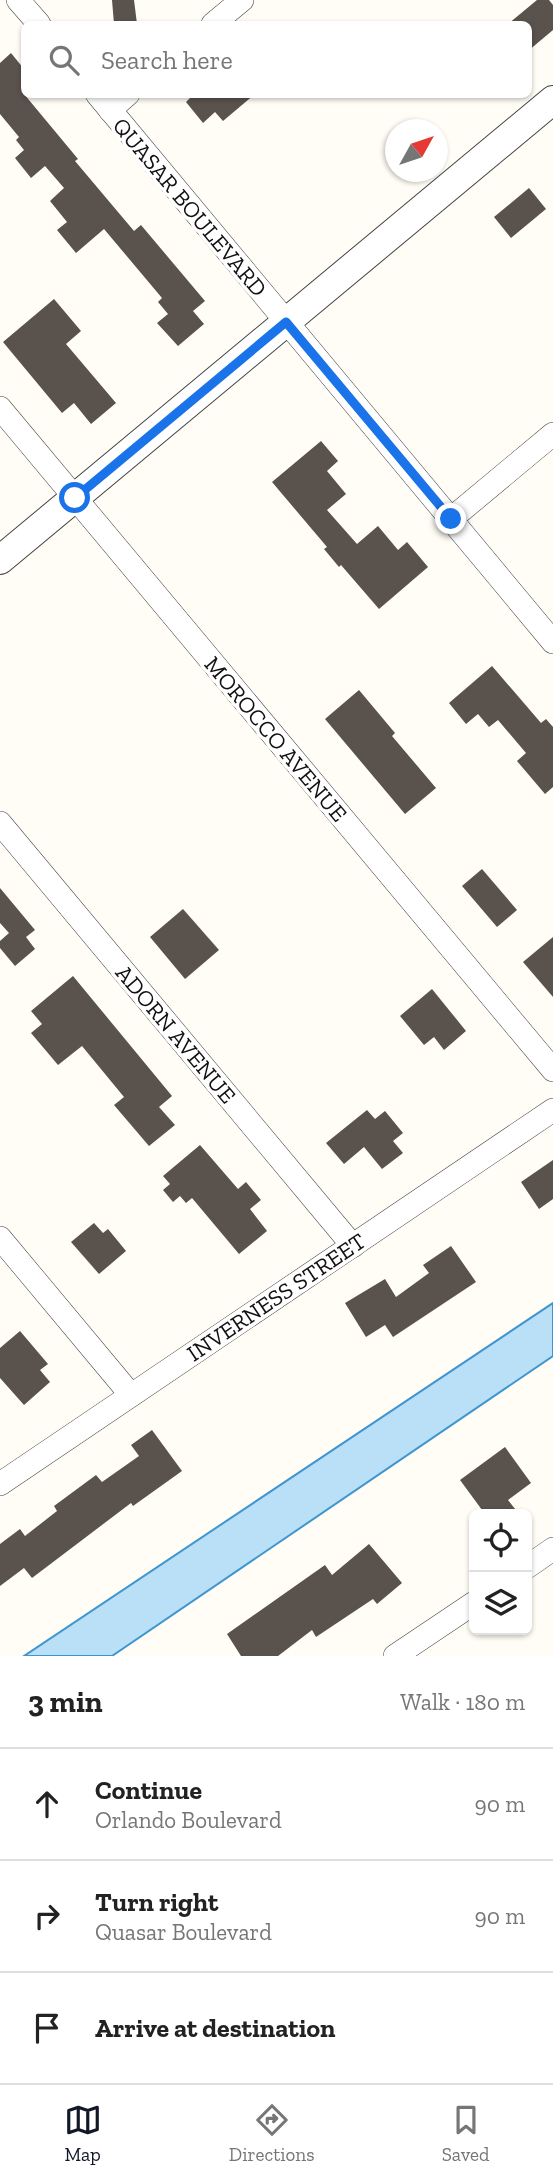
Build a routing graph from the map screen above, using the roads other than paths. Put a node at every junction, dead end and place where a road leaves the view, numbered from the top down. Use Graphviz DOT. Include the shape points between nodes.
graph roads {
  1 [pos="18,0"];
  2 [pos="242,0"];
  3 [pos="36,21"];
  4 [pos="217,21"];
  5 [pos="553,100"];
  6 [pos="103,102"];
  7 [pos="286,322"];
  8 [pos="0,408"];
  9 [pos="553,434"];
  10 [pos="75,498"];
  11 [pos="451,519"];
  12 [pos="0,560"];
  13 [pos="553,642"];
  14 [pos="0,823"];
  15 [pos="553,1070"];
  16 [pos="553,1111"];
  17 [pos="0,1238"];
  18 [pos="353,1246"];
  19 [pos="131,1395"];
  20 [pos="0,1484"];
  21 [pos="553,1549"];
  22 [pos="532,1564"];
  23 [pos="469,1605"];
  24 [pos="395,1656"];
  1 -- 3 [label="street"];
  2 -- 4 [label="street"];
  5 -- 7 [label="street"];
  6 -- 7 [label="street, QUASAR BOULEVARD"];
  7 -- 10 [label="street"];
  7 -- 11 [label="street, QUASAR BOULEVARD"];
  8 -- 10 [label="street, MOROCCO AVENUE"];
  9 -- 11 [label="street"];
  10 -- 12 [label="street"];
  10 -- 15 [label="street, MOROCCO AVENUE"];
  11 -- 13 [label="street, QUASAR BOULEVARD"];
  14 -- 18 [label="street, ADORN AVENUE"];
  16 -- 18 [label="street, INVERNESS STREET"];
  17 -- 19 [label="street"];
  18 -- 19 [label="street, INVERNESS STREET"];
  19 -- 20 [label="street, INVERNESS STREET"];
  21 -- 22 [label="street"];
  23 -- 24 [label="street"];
}
